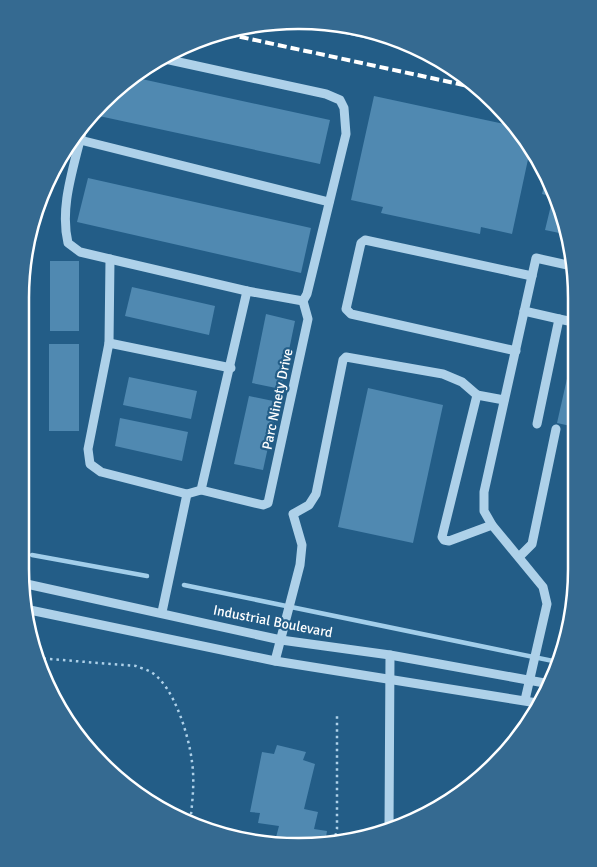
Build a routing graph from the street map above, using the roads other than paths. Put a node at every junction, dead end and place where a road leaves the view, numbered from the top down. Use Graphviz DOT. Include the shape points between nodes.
graph roads {
  1 [pos="172,61"];
  2 [pos="80,140"];
  3 [pos="329,202"];
  4 [pos="110,259"];
  5 [pos="566,265"];
  6 [pos="532,276"];
  7 [pos="247,291"];
  8 [pos="303,301"];
  9 [pos="524,311"];
  10 [pos="560,319"];
  11 [pos="568,321"];
  12 [pos="109,343"];
  13 [pos="516,351"];
  14 [pos="231,368"];
  15 [pos="477,395"];
  16 [pos="504,400"];
  17 [pos="537,424"];
  18 [pos="556,429"];
  19 [pos="201,490"];
  20 [pos="187,494"];
  21 [pos="492,525"];
  22 [pos="520,558"];
  23 [pos="29,584"];
  24 [pos="32,610"];
  25 [pos="162,612"];
  26 [pos="281,640"];
  27 [pos="390,655"];
  28 [pos="275,661"];
  29 [pos="389,678"];
  30 [pos="530,680"];
  31 [pos="543,683"];
  32 [pos="525,700"];
  33 [pos="533,702"];
  34 [pos="389,823"];
  1 -- 3 [label="street" via="326,94 340,100 344,108 346,134"];
  2 -- 3 [label="street"];
  2 -- 4 [label="street" via="64,209 64,228 68,243 80,252"];
  3 -- 8 [label="street"];
  4 -- 7 [label="street"];
  4 -- 12 [label="street"];
  5 -- 6 [label="street" via="536,258"];
  6 -- 9 [label="street"];
  6 -- 13 [label="street" via="366,240 361,243 358,253 346,310 351,314"];
  7 -- 8 [label="street"];
  7 -- 14 [label="street"];
  8 -- 19 [label="street, Parc Ninety Drive" via="308,320 268,503 263,505"];
  9 -- 10 [label="street"];
  9 -- 13 [label="street"];
  10 -- 11 [label="street"];
  10 -- 17 [label="street"];
  12 -- 14 [label="street"];
  12 -- 20 [label="street" via="88,449 90,464 101,472"];
  13 -- 16 [label="street"];
  14 -- 19 [label="street"];
  15 -- 16 [label="street"];
  15 -- 21 [label="street" via="442,537 449,541"];
  15 -- 26 [label="street" via="462,382 443,374 346,357 343,360 316,494 309,505 293,514 302,544 300,565"];
  16 -- 21 [label="street" via="484,492 484,511"];
  18 -- 22 [label="street" via="532,544"];
  19 -- 20 [label="street"];
  20 -- 25 [label="street"];
  21 -- 22 [label="street"];
  22 -- 30 [label="street" via="543,587 546,604"];
  23 -- 25 [label="street, Industrial Boulevard"];
  24 -- 28 [label="street"];
  25 -- 26 [label="street, Industrial Boulevard"];
  26 -- 27 [label="street, Industrial Boulevard"];
  26 -- 28 [label="street"];
  27 -- 29 [label="street"];
  27 -- 30 [label="street, Industrial Boulevard"];
  28 -- 29 [label="street"];
  29 -- 32 [label="street"];
  29 -- 34 [label="street"];
  30 -- 31 [label="street, Industrial Boulevard"];
  30 -- 32 [label="street"];
  32 -- 33 [label="street"];
}
